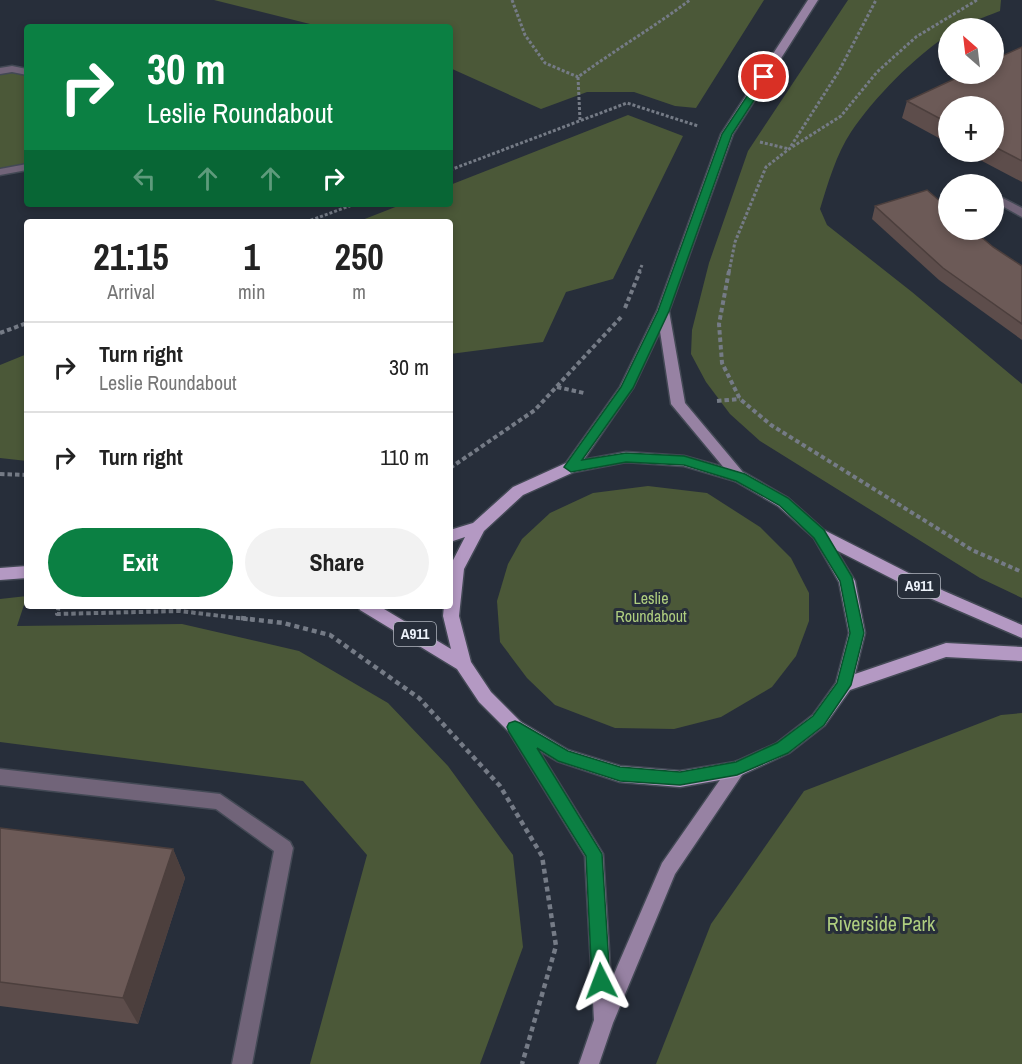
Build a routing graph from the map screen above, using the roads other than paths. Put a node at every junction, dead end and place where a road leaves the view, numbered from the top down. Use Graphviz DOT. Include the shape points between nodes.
graph roads {
  1 [pos="813,0"];
  2 [pos="0,71"];
  3 [pos="24,71"];
  4 [pos="24,168"];
  5 [pos="0,172"];
  6 [pos="1004,202"];
  7 [pos="1022,213"];
  8 [pos="663,311"];
  9 [pos="571,467"];
  10 [pos="740,477"];
  11 [pos="478,527"];
  12 [pos="819,534"];
  13 [pos="453,535"];
  14 [pos="24,572"];
  15 [pos="0,574"];
  16 [pos="453,597"];
  17 [pos="371,609"];
  18 [pos="452,609"];
  19 [pos="1022,632"];
  20 [pos="1022,654"];
  21 [pos="463,664"];
  22 [pos="844,685"];
  23 [pos="515,727"];
  24 [pos="737,768"];
  25 [pos="0,777"];
  26 [pos="603,1023"];
  27 [pos="242,1064"];
  28 [pos="589,1064"];
  1 -- 8 [label="main road" via="727,134"];
  2 -- 3 [label="street"];
  4 -- 5 [label="street"];
  6 -- 7 [label="street"];
  8 -- 9 [label="main road" via="626,388"];
  8 -- 10 [label="main road" via="678,404"];
  9 -- 10 [label="main road, A911" via="626,457 684,461"];
  9 -- 11 [label="main road, A911" via="518,491"];
  10 -- 12 [label="main road, A911" via="783,502"];
  11 -- 13 [label="main road, A911"];
  11 -- 16 [label="main road, A911" via="456,569"];
  12 -- 19 [label="main road, A911" via="938,595"];
  12 -- 22 [label="main road, A911" via="847,580 857,633"];
  14 -- 15 [label="main road"];
  17 -- 21 [label="main road, A911"];
  18 -- 21 [label="main road, A911"];
  20 -- 22 [label="main road" via="946,650"];
  21 -- 23 [label="main road, A911" via="484,697"];
  22 -- 24 [label="main road, A911" via="819,720 783,748"];
  23 -- 24 [label="main road, A911" via="563,756 620,774 680,778"];
  23 -- 26 [label="main road" via="594,854"];
  24 -- 26 [label="main road" via="668,869"];
  25 -- 27 [label="street" via="220,802 284,848"];
  26 -- 28 [label="main road"];
}
